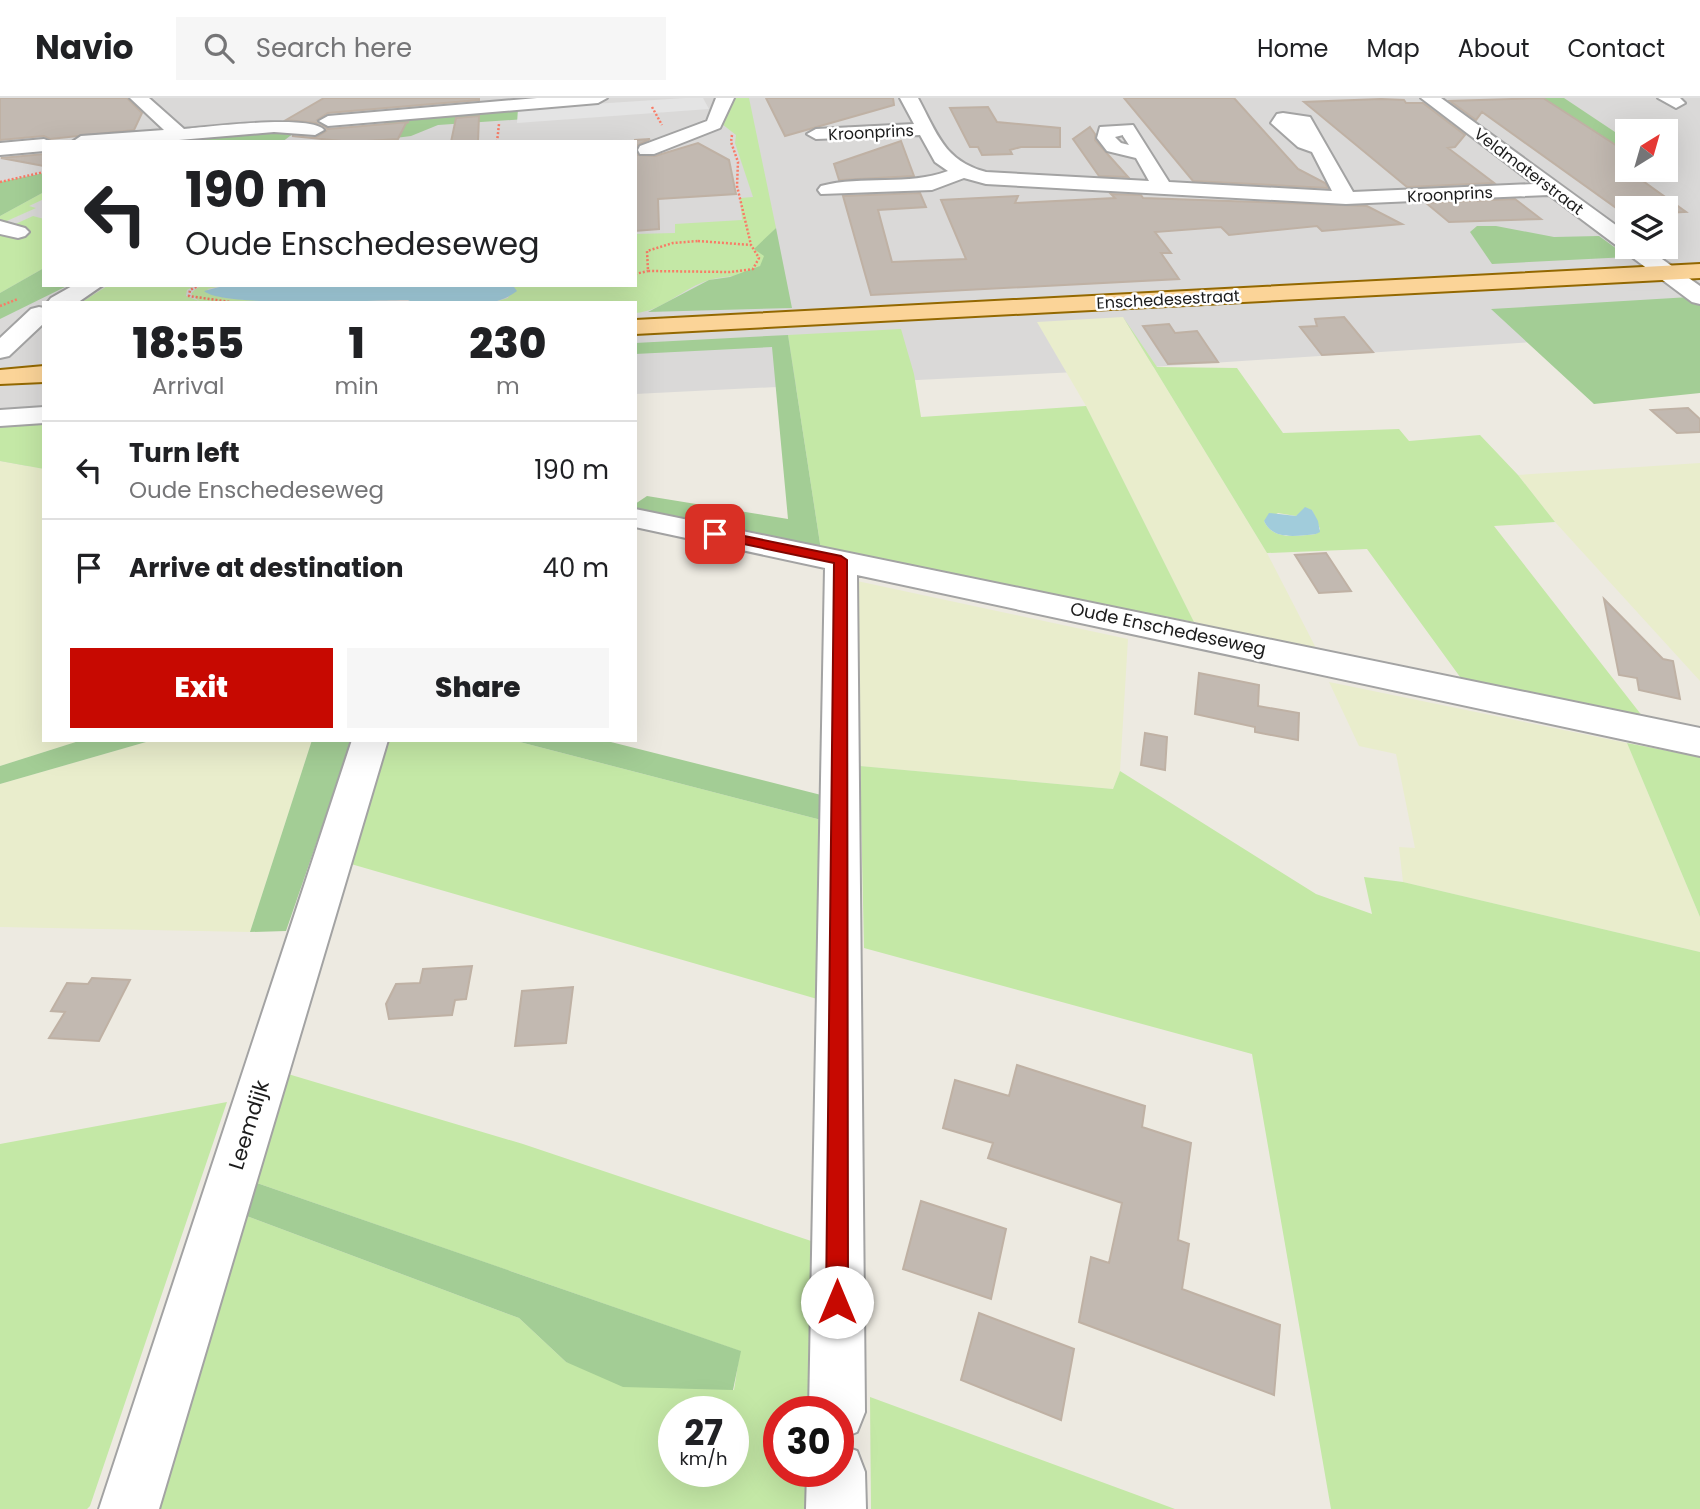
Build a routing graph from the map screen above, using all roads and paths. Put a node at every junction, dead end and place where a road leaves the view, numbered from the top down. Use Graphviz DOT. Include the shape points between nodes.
graph roads {
  1 [pos="139,98"];
  2 [pos="365,98"];
  3 [pos="598,98"];
  4 [pos="725,98"];
  5 [pos="909,98"];
  6 [pos="1430,98"];
  7 [pos="499,123"];
  8 [pos="714,124"];
  9 [pos="322,126"];
  10 [pos="927,129"];
  11 [pos="178,133"];
  12 [pos="816,134"];
  13 [pos="103,140"];
  14 [pos="302,140"];
  15 [pos="497,140"];
  16 [pos="42,145"];
  17 [pos="1318,148"];
  18 [pos="0,149"];
  19 [pos="647,150"];
  20 [pos="1142,154"];
  21 [pos="42,172"];
  22 [pos="963,172"];
  23 [pos="0,182"];
  24 [pos="1163,188"];
  25 [pos="1555,189"];
  26 [pos="828,190"];
  27 [pos="1346,198"];
  28 [pos="1615,235"];
  29 [pos="751,245"];
  30 [pos="1647,259"];
  31 [pos="648,271"];
  32 [pos="1700,271"];
  33 [pos="1667,273"];
  34 [pos="637,274"];
  35 [pos="88,287"];
  36 [pos="196,287"];
  37 [pos="1700,297"];
  38 [pos="62,301"];
  39 [pos="223,301"];
  40 [pos="42,312"];
  41 [pos="42,315"];
  42 [pos="637,327"];
  43 [pos="0,333"];
  44 [pos="3,364"];
  45 [pos="42,364"];
  46 [pos="42,374"];
  47 [pos="42,415"];
  48 [pos="0,418"];
  49 [pos="637,517"];
  50 [pos="841,560"];
  51 [pos="369,742"];
  52 [pos="1700,742"];
  53 [pos="837,1396"];
  54 [pos="836,1487"];
  55 [pos="129,1509"];
  56 [pos="836,1509"];
  1 -- 11 [label="street"];
  2 -- 9 [label="street"];
  3 -- 9 [label="street"];
  4 -- 8 [label="street"];
  5 -- 10 [label="street, Kroonprins"];
  6 -- 25 [label="street, Veldmaterstraat"];
  7 -- 15 [label="path"];
  8 -- 19 [label="street"];
  8 -- 29 [label="path" via="732,132 737,186"];
  9 -- 11 [label="street"];
  9 -- 14 [label="street"];
  10 -- 12 [label="street, Kroonprins"];
  10 -- 22 [label="street, Kroonprins" via="942,158"];
  11 -- 13 [label="street"];
  16 -- 18 [label="street"];
  17 -- 27 [label="street"];
  20 -- 24 [label="street"];
  21 -- 23 [label="path"];
  22 -- 24 [label="street, Kroonprins" via="1014,181"];
  22 -- 26 [label="street" via="932,184"];
  24 -- 27 [label="street, Kroonprins"];
  25 -- 27 [label="street, Kroonprins"];
  25 -- 28 [label="street, Veldmaterstraat"];
  29 -- 31 [label="path" via="664,243 647,251"];
  29 -- 31 [label="path" via="759,258 753,269"];
  30 -- 33 [label="street, Veldmaterstraat"];
  31 -- 34 [label="path"];
  32 -- 33 [label="main road, Enschedesestraat"];
  33 -- 37 [label="street, Veldmaterstraat"];
  33 -- 42 [label="main road, Enschedesestraat"];
  35 -- 38 [label="street"];
  36 -- 39 [label="path" via="189,296"];
  40 -- 43 [label="street"];
  41 -- 44 [label="street"];
  44 -- 45 [label="main road"];
  44 -- 46 [label="main road"];
  47 -- 48 [label="street"];
  49 -- 50 [label="street, Oude Enschedeseweg"];
  50 -- 52 [label="street, Oude Enschedeseweg"];
  50 -- 53 [label="street"];
  51 -- 55 [label="street, Leemdijk"];
  54 -- 56 [label="street"];
}
